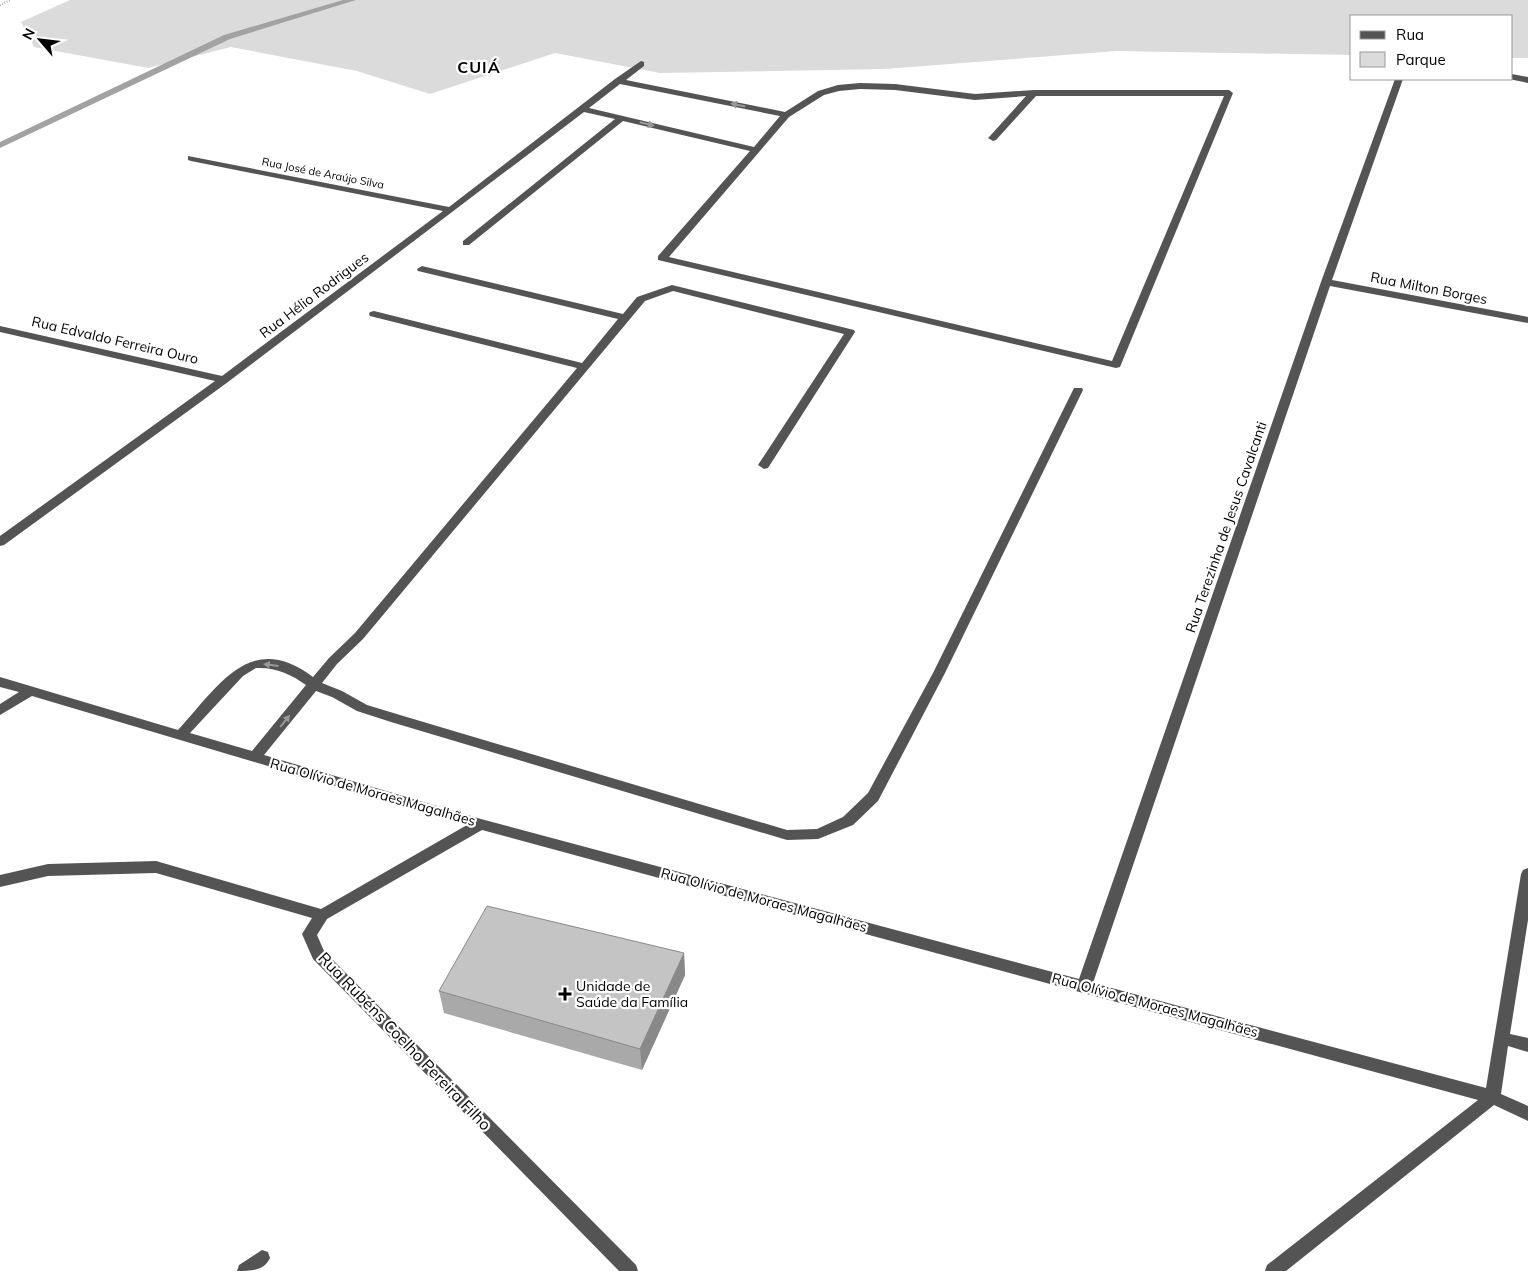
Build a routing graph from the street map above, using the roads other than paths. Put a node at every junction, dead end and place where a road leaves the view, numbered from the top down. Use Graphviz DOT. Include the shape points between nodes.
graph roads {
  1 [pos="640,64"];
  2 [pos="1513,77"];
  3 [pos="1399,80"];
  4 [pos="1528,80"];
  5 [pos="618,81"];
  6 [pos="1034,93"];
  7 [pos="583,109"];
  8 [pos="786,115"];
  9 [pos="622,118"];
  10 [pos="993,138"];
  11 [pos="756,150"];
  12 [pos="191,158"];
  13 [pos="451,210"];
  14 [pos="466,243"];
  15 [pos="422,269"];
  16 [pos="1326,282"];
  17 [pos="374,314"];
  18 [pos="625,318"];
  19 [pos="1528,320"];
  20 [pos="0,329"];
  21 [pos="584,367"];
  22 [pos="224,380"];
  23 [pos="1078,390"];
  24 [pos="764,464"];
  25 [pos="0,542"];
  26 [pos="0,682"];
  27 [pos="314,685"];
  28 [pos="30,691"];
  29 [pos="0,710"];
  30 [pos="181,735"];
  31 [pos="255,757"];
  32 [pos="481,824"];
  33 [pos="1528,874"];
  34 [pos="0,881"];
  35 [pos="322,915"];
  36 [pos="1084,986"];
  37 [pos="1502,1038"];
  38 [pos="1528,1045"];
  39 [pos="1493,1097"];
  40 [pos="1528,1114"];
  41 [pos="262,1258"];
  42 [pos="245,1271"];
  43 [pos="630,1271"];
  44 [pos="1273,1271"];
  1 -- 5 [label="street, Rua Hélio Rodrigues"];
  2 -- 4 [label="street"];
  3 -- 16 [label="street, Rua Terezinha de Jesus Cavalcanti"];
  5 -- 7 [label="street, Rua Hélio Rodrigues"];
  8 -- 5 [label="street, one-way"];
  6 -- 8 [label="street" via="975,96 895,86 838,88 821,93"];
  6 -- 10 [label="street"];
  6 -- 11 [label="street" via="1229,92 1116,365 662,258"];
  7 -- 9 [label="street"];
  7 -- 13 [label="street, Rua Hélio Rodrigues"];
  8 -- 11 [label="street"];
  9 -- 11 [label="street, one-way"];
  9 -- 14 [label="street"];
  12 -- 13 [label="street, Rua José de Araújo Silva"];
  13 -- 22 [label="street, Rua Hélio Rodrigues"];
  15 -- 18 [label="street"];
  16 -- 19 [label="street, Rua Milton Borges"];
  16 -- 36 [label="street, Rua Terezinha de Jesus Cavalcanti"];
  17 -- 21 [label="street"];
  18 -- 21 [label="street"];
  18 -- 24 [label="street" via="641,299 672,288 850,332"];
  20 -- 22 [label="street, Rua Edvaldo Ferreira Ouro"];
  21 -- 27 [label="street" via="360,636 333,661"];
  22 -- 25 [label="street, Rua Hélio Rodrigues"];
  23 -- 27 [label="street" via="939,674 873,797 848,821 818,834 787,835 396,719 362,708"];
  26 -- 28 [label="street, Rua Olívio de Moraes Magalhães"];
  27 -- 30 [label="street, one-way" via="301,675 273,663 254,664 238,673"];
  31 -- 27 [label="street, one-way"];
  28 -- 29 [label="street"];
  28 -- 30 [label="street, Rua Olívio de Moraes Magalhães"];
  30 -- 31 [label="street, Rua Olívio de Moraes Magalhães"];
  31 -- 32 [label="street, Rua Olívio de Moraes Magalhães"];
  32 -- 35 [label="street, Rua Rubéns Coelho Pereira Filho"];
  32 -- 36 [label="street, Rua Olívio de Moraes Magalhães"];
  33 -- 37 [label="street"];
  34 -- 35 [label="street" via="48,870 156,868"];
  35 -- 43 [label="street, Rua Rubéns Coelho Pereira Filho" via="309,934 318,954"];
  36 -- 39 [label="street, Rua Olívio de Moraes Magalhães"];
  37 -- 38 [label="street"];
  37 -- 39 [label="street"];
  39 -- 40 [label="street, Rua Olívio de Moraes Magalhães"];
  39 -- 44 [label="street"];
  41 -- 42 [label="street"];
}
